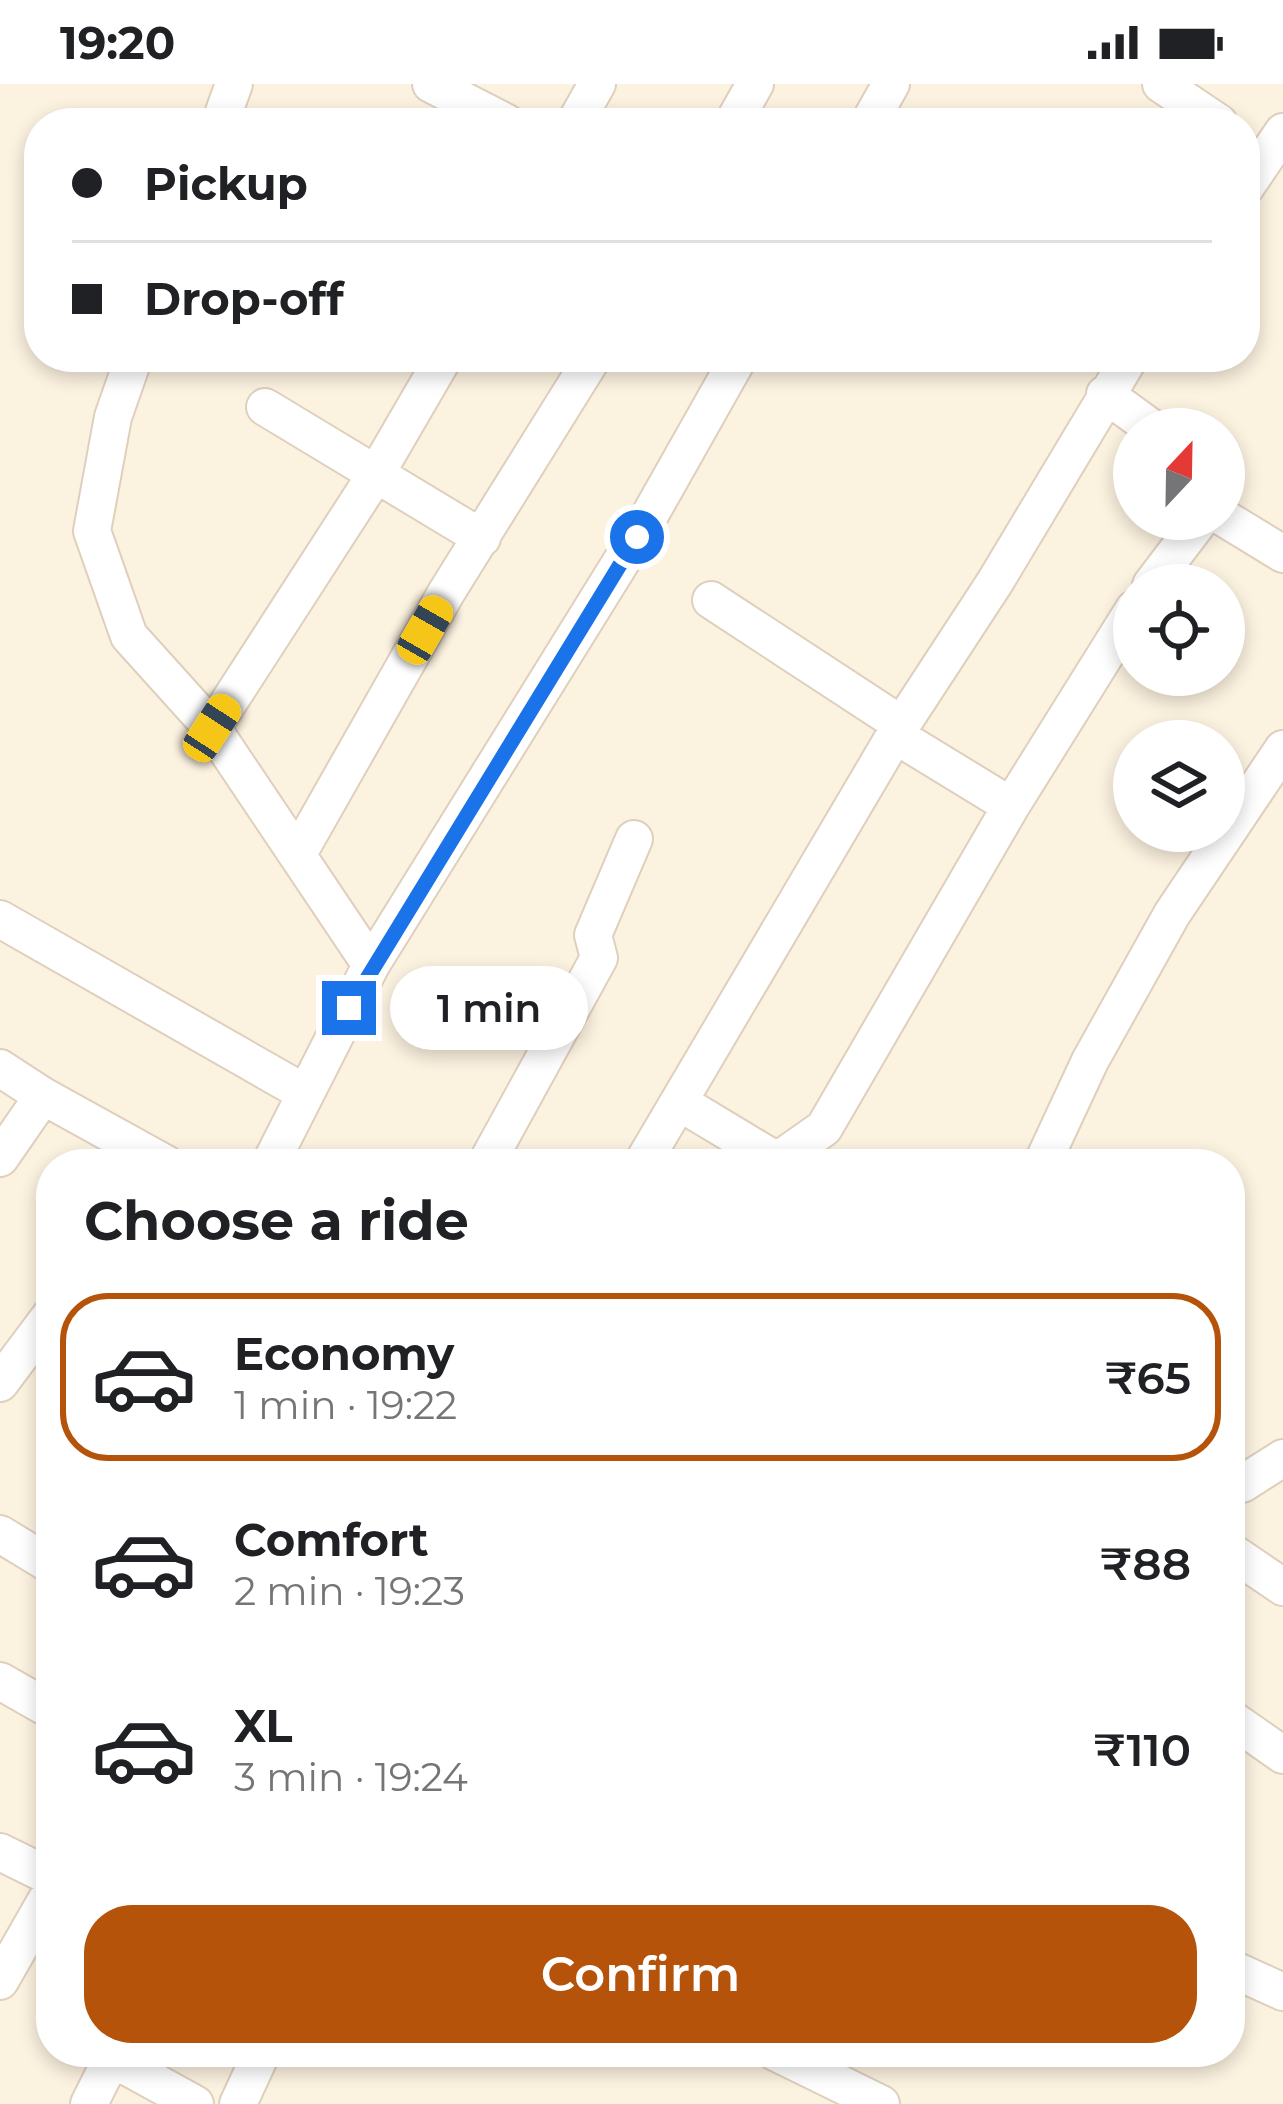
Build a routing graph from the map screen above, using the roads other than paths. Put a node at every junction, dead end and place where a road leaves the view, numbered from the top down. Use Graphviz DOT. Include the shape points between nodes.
graph roads {
  1 [pos="431,84"];
  2 [pos="1160,84"];
  3 [pos="478,108"];
  4 [pos="1196,108"];
  5 [pos="129,372"];
  6 [pos="435,372"];
  7 [pos="584,372"];
  8 [pos="731,372"];
  9 [pos="1120,372"];
  10 [pos="1105,394"];
  11 [pos="265,407"];
  12 [pos="1124,408"];
  13 [pos="376,474"];
  14 [pos="1245,531"];
  15 [pos="482,538"];
  16 [pos="1185,540"];
  17 [pos="1283,554"];
  18 [pos="1167,564"];
  19 [pos="711,600"];
  20 [pos="1113,642"];
  21 [pos="212,728"];
  22 [pos="898,730"];
  23 [pos="1283,749"];
  24 [pos="1011,806"];
  25 [pos="634,839"];
  26 [pos="299,852"];
  27 [pos="0,919"];
  28 [pos="371,965"];
  29 [pos="0,1068"];
  30 [pos="305,1093"];
  31 [pos="43,1096"];
  32 [pos="679,1102"];
  33 [pos="139,1149"];
  34 [pos="282,1149"];
  35 [pos="494,1149"];
  36 [pos="651,1149"];
  37 [pos="757,1149"];
  38 [pos="794,1149"];
  39 [pos="1049,1149"];
  40 [pos="0,1158"];
  41 [pos="36,1335"];
  42 [pos="0,1383"];
  43 [pos="1283,1458"];
  44 [pos="1245,1482"];
  45 [pos="0,1534"];
  46 [pos="36,1556"];
  47 [pos="1245,1561"];
  48 [pos="1283,1587"];
  49 [pos="0,1681"];
  50 [pos="36,1701"];
  51 [pos="1245,1728"];
  52 [pos="1283,1755"];
  53 [pos="0,1852"];
  54 [pos="36,1870"];
  55 [pos="36,1918"];
  56 [pos="1245,1975"];
  57 [pos="0,1981"];
  58 [pos="1283,1992"];
  59 [pos="108,2067"];
  60 [pos="134,2067"];
  61 [pos="255,2067"];
  62 [pos="803,2067"];
  63 [pos="867,2101"];
  64 [pos="89,2104"];
  65 [pos="195,2104"];
  66 [pos="238,2104"];
  1 -- 3 [label="street"];
  2 -- 4 [label="street"];
  5 -- 21 [label="street" via="92,531 129,636"];
  6 -- 13 [label="street"];
  7 -- 15 [label="street"];
  8 -- 28 [label="street"];
  9 -- 10 [label="street"];
  10 -- 12 [label="street"];
  10 -- 22 [label="street"];
  11 -- 13 [label="street"];
  13 -- 15 [label="street"];
  13 -- 21 [label="street"];
  14 -- 17 [label="street"];
  15 -- 26 [label="street"];
  16 -- 18 [label="street"];
  19 -- 22 [label="street"];
  20 -- 24 [label="street"];
  21 -- 26 [label="street"];
  22 -- 24 [label="street"];
  22 -- 32 [label="street"];
  23 -- 39 [label="street" via="1172,914"];
  24 -- 38 [label="street" via="824,1128"];
  25 -- 35 [label="street" via="593,935 598,958"];
  26 -- 28 [label="street"];
  27 -- 30 [label="street"];
  28 -- 30 [label="street"];
  29 -- 31 [label="street"];
  30 -- 34 [label="street"];
  31 -- 33 [label="street"];
  31 -- 40 [label="street"];
  32 -- 36 [label="street"];
  32 -- 37 [label="street"];
  41 -- 42 [label="street"];
  43 -- 44 [label="street"];
  45 -- 46 [label="street"];
  47 -- 48 [label="street"];
  49 -- 50 [label="street"];
  51 -- 52 [label="street"];
  53 -- 54 [label="street"];
  55 -- 57 [label="street"];
  56 -- 58 [label="street"];
  59 -- 64 [label="street"];
  60 -- 65 [label="street"];
  61 -- 66 [label="street"];
  62 -- 63 [label="street"];
}
